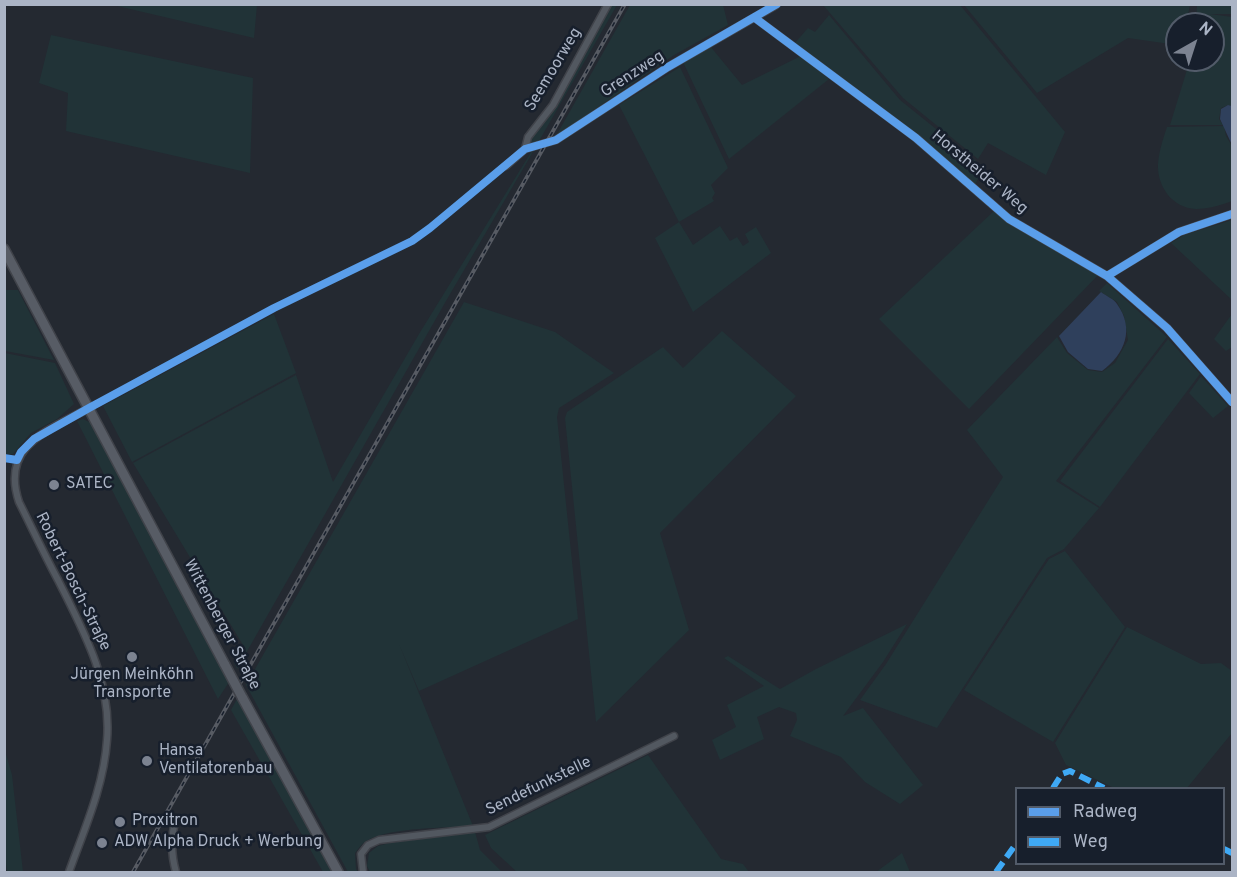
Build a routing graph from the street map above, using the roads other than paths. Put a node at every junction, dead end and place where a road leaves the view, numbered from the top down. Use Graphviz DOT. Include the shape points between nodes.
graph roads {
  1 [pos="608,4"];
  2 [pos="776,5"];
  3 [pos="755,18"];
  4 [pos="525,149"];
  5 [pos="506,166"];
  6 [pos="1233,214"];
  7 [pos="4,249"];
  8 [pos="1107,276"];
  9 [pos="1233,402"];
  10 [pos="89,408"];
  11 [pos="674,736"];
  12 [pos="176,819"];
  13 [pos="69,873"];
  14 [pos="176,873"];
  15 [pos="338,873"];
  16 [pos="363,873"];
  1 -- 4 [label="street, Seemoorweg" via="553,105 528,136"];
  2 -- 3 [label="street, Grenzweg"];
  3 -- 4 [label="street, Grenzweg" via="669,67 556,140"];
  3 -- 8 [label="street, Horstheider Weg" via="916,138 1009,219"];
  4 -- 5 [label="street, Grenzweg"];
  6 -- 8 [label="street" via="1179,231"];
  7 -- 10 [label="main road, Wittenberger Straße"];
  8 -- 9 [label="street, Horstheider Weg" via="1167,328"];
  10 -- 13 [label="street, Robert-Bosch-Straße" via="27,444 17,460 14,479 19,502 91,649 107,707 105,759"];
  10 -- 15 [label="main road, Wittenberger Straße, bridge"];
  11 -- 16 [label="street, Sendefunkstelle" via="489,827 379,840 361,854"];
  12 -- 14 [label="street" via="171,843"];
}
